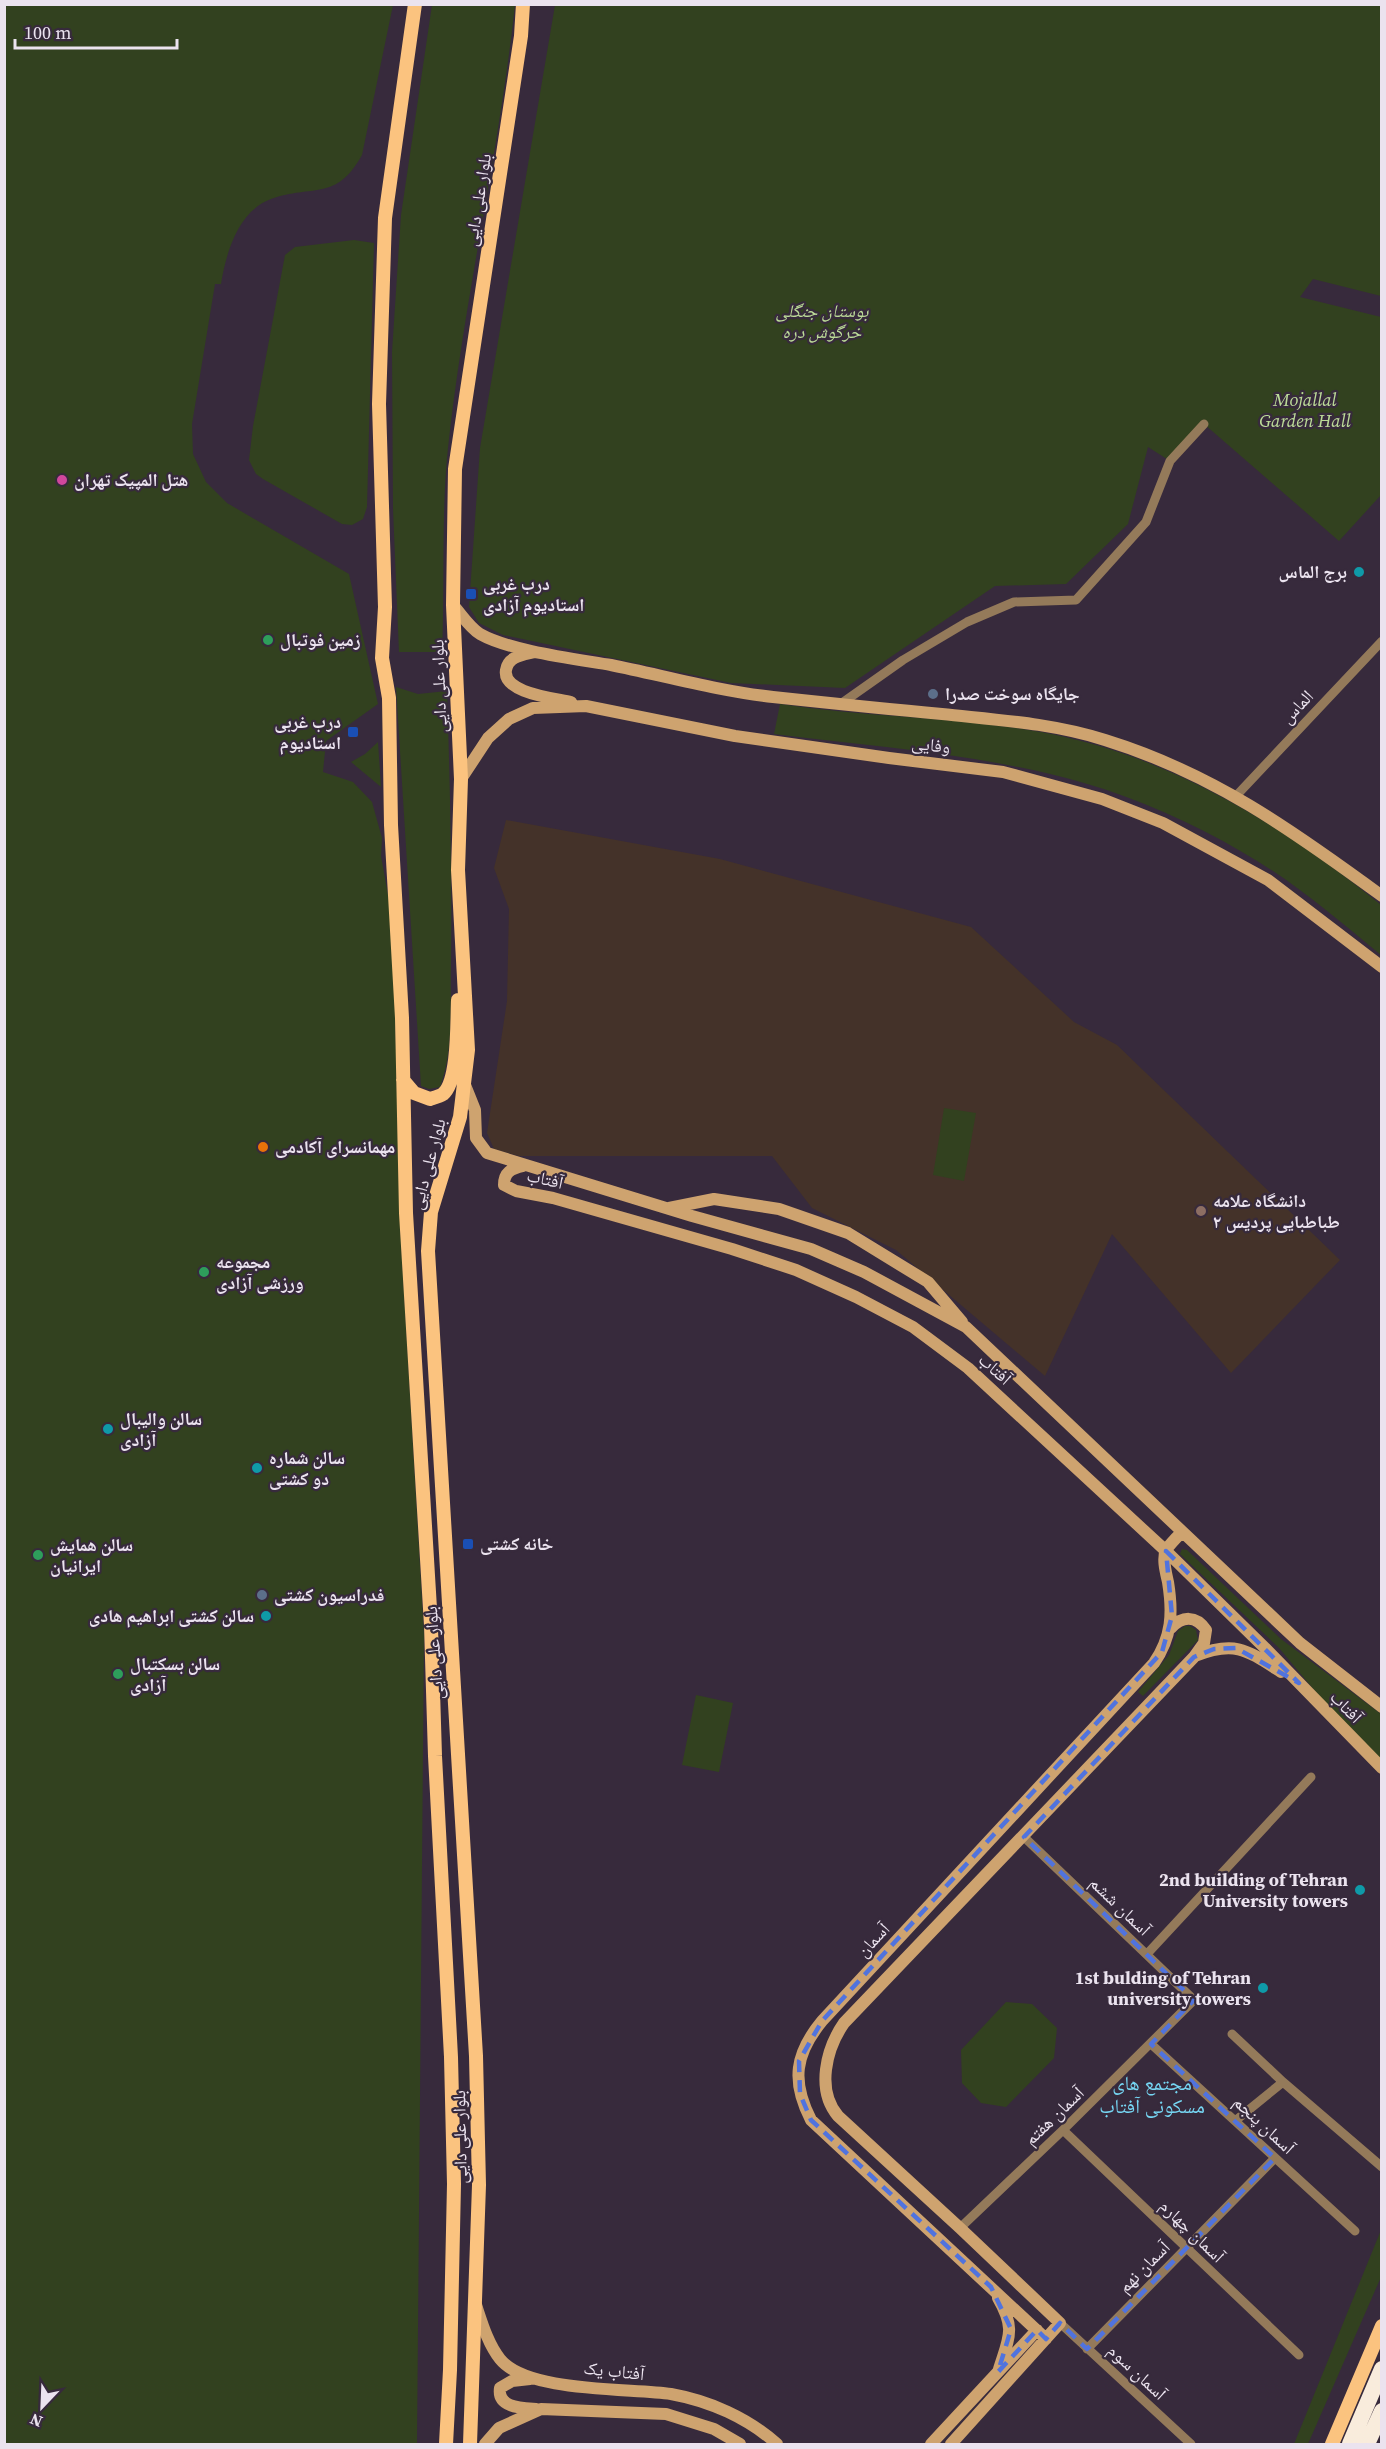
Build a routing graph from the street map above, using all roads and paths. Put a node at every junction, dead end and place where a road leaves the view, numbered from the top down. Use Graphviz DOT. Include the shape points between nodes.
graph roads {
  1 [pos="416,4"];
  2 [pos="522,4"];
  3 [pos="1204,424"];
  4 [pos="453,605"];
  5 [pos="1382,641"];
  6 [pos="539,652"];
  7 [pos="842,704"];
  8 [pos="586,706"];
  9 [pos="461,779"];
  10 [pos="1236,796"];
  11 [pos="1382,896"];
  12 [pos="463,958"];
  13 [pos="1382,967"];
  14 [pos="403,1080"];
  15 [pos="465,1085"];
  16 [pos="523,1166"];
  17 [pos="666,1209"];
  18 [pos="968,1329"];
  19 [pos="1182,1532"];
  20 [pos="1166,1551"];
  21 [pos="1171,1628"];
  22 [pos="1194,1657"];
  23 [pos="1299,1683"];
  24 [pos="1382,1707"];
  25 [pos="1382,1768"];
  26 [pos="1311,1777"];
  27 [pos="1024,1837"];
  28 [pos="1147,1954"];
  29 [pos="1194,2000"];
  30 [pos="1232,2034"];
  31 [pos="1151,2044"];
  32 [pos="1283,2082"];
  33 [pos="1235,2121"];
  34 [pos="1063,2130"];
  35 [pos="1275,2158"];
  36 [pos="1382,2168"];
  37 [pos="960,2228"];
  38 [pos="1354,2231"];
  39 [pos="1186,2248"];
  40 [pos="991,2287"];
  41 [pos="475,2305"];
  42 [pos="1060,2324"];
  43 [pos="1382,2326"];
  44 [pos="1042,2334"];
  45 [pos="1087,2349"];
  46 [pos="1299,2355"];
  47 [pos="1382,2369"];
  48 [pos="998,2372"];
  49 [pos="535,2379"];
  50 [pos="540,2409"];
  51 [pos="1382,2411"];
  52 [pos="446,2445"];
  53 [pos="470,2445"];
  54 [pos="485,2445"];
  55 [pos="740,2445"];
  56 [pos="777,2445"];
  57 [pos="931,2445"];
  58 [pos="951,2445"];
  59 [pos="1191,2445"];
  60 [pos="1332,2445"];
  61 [pos="1350,2445"];
  62 [pos="1366,2445"];
  1 -- 14 [label="main road, بلوار علی دایی" via="385,218 379,404 385,607 382,658 389,709"];
  2 -- 4 [label="main road, بلوار علی دایی" via="521,36 455,469"];
  3 -- 7 [label="street" via="1170,461 1146,522 1076,600 1014,602 967,622 903,660"];
  4 -- 6 [label="street, وفایی" via="482,635"];
  4 -- 9 [label="main road, بلوار علی دایی"];
  5 -- 10 [label="street, الماس"];
  6 -- 7 [label="street, وفایی" via="739,691"];
  6 -- 8 [label="street" via="512,658 505,675 510,684 522,691"];
  7 -- 10 [label="street, وفایی" via="1056,728 1153,757"];
  8 -- 9 [label="street, وفایی" via="534,708 508,719 488,738"];
  8 -- 13 [label="street, وفایی" via="735,736 1003,772 1102,799 1163,823 1268,880"];
  9 -- 12 [label="main road, بلوار علی دایی" via="458,870"];
  10 -- 11 [label="street, وفایی" via="1303,838"];
  12 -- 14 [label="main road" via="450,1085 443,1094 430,1099 414,1093"];
  12 -- 15 [label="main road, بلوار علی دایی" via="468,1050"];
  14 -- 52 [label="main road, بلوار علی دایی" via="406,1213 430,1602 451,2057 453,2196"];
  15 -- 16 [label="street, آفتاب" via="476,1110 476,1138 487,1153"];
  15 -- 41 [label="main road, بلوار علی دایی" via="460,1117 431,1212 428,1251 476,2045 479,2185"];
  16 -- 17 [label="street, آفتاب"];
  16 -- 20 [label="street, آفتاب" via="510,1170 504,1185 796,1270 913,1327 968,1368"];
  17 -- 18 [label="street, آفتاب" via="811,1250 864,1272"];
  17 -- 18 [label="street" via="714,1199 779,1209 848,1233 928,1282"];
  18 -- 19 [label="street, آفتاب"];
  19 -- 20 [label="street"];
  19 -- 24 [label="street, آفتاب" via="1300,1643"];
  20 -- 21 [label="street, آسمان"];
  20 -- 23 [label="street, آفتاب"];
  21 -- 22 [label="street" via="1186,1618 1204,1626 1204,1643"];
  21 -- 40 [label="street, آسمان" via="1162,1652 1141,1680 822,2021 804,2046 799,2061 800,2094 811,2120"];
  22 -- 23 [label="street" via="1214,1648 1236,1648 1256,1655"];
  22 -- 27 [label="street, آسمان"];
  23 -- 25 [label="street, آفتاب"];
  26 -- 28 [label="street"];
  27 -- 28 [label="street, آسمان ششم"];
  27 -- 37 [label="street, آسمان" via="844,2024 827,2057 830,2107"];
  28 -- 29 [label="street, آسمان ششم"];
  29 -- 31 [label="street, آسمان هفتم"];
  30 -- 32 [label="street"];
  31 -- 33 [label="street, آسمان پنجم"];
  31 -- 34 [label="street, آسمان هفتم"];
  32 -- 33 [label="street"];
  32 -- 36 [label="street"];
  33 -- 35 [label="street, آسمان پنجم"];
  34 -- 37 [label="street, آسمان هفتم"];
  34 -- 39 [label="street, آسمان چهارم"];
  35 -- 38 [label="street, آسمان پنجم"];
  35 -- 39 [label="street, آسمان نهم"];
  37 -- 42 [label="street, آسمان"];
  39 -- 45 [label="street, آسمان نهم"];
  39 -- 46 [label="street, آسمان چهارم"];
  40 -- 44 [label="street, آسمان"];
  40 -- 48 [label="street" via="1011,2329"];
  41 -- 49 [label="street, آفتاب یک" via="501,2360"];
  41 -- 53 [label="main road, بلوار علی دایی"];
  42 -- 44 [label="street"];
  42 -- 45 [label="street, آسمان سوم"];
  43 -- 60 [label="main road"];
  44 -- 48 [label="street"];
  44 -- 58 [label="street"];
  45 -- 59 [label="street, آسمان سوم"];
  47 -- 61 [label="highway"];
  48 -- 57 [label="street"];
  49 -- 50 [label="street" via="512,2381 499,2393 511,2405"];
  49 -- 56 [label="street, آفتاب یک" via="672,2394 726,2409"];
  50 -- 54 [label="street" via="499,2428"];
  50 -- 55 [label="street" via="666,2414 714,2429"];
  51 -- 62 [label="highway"];
}
